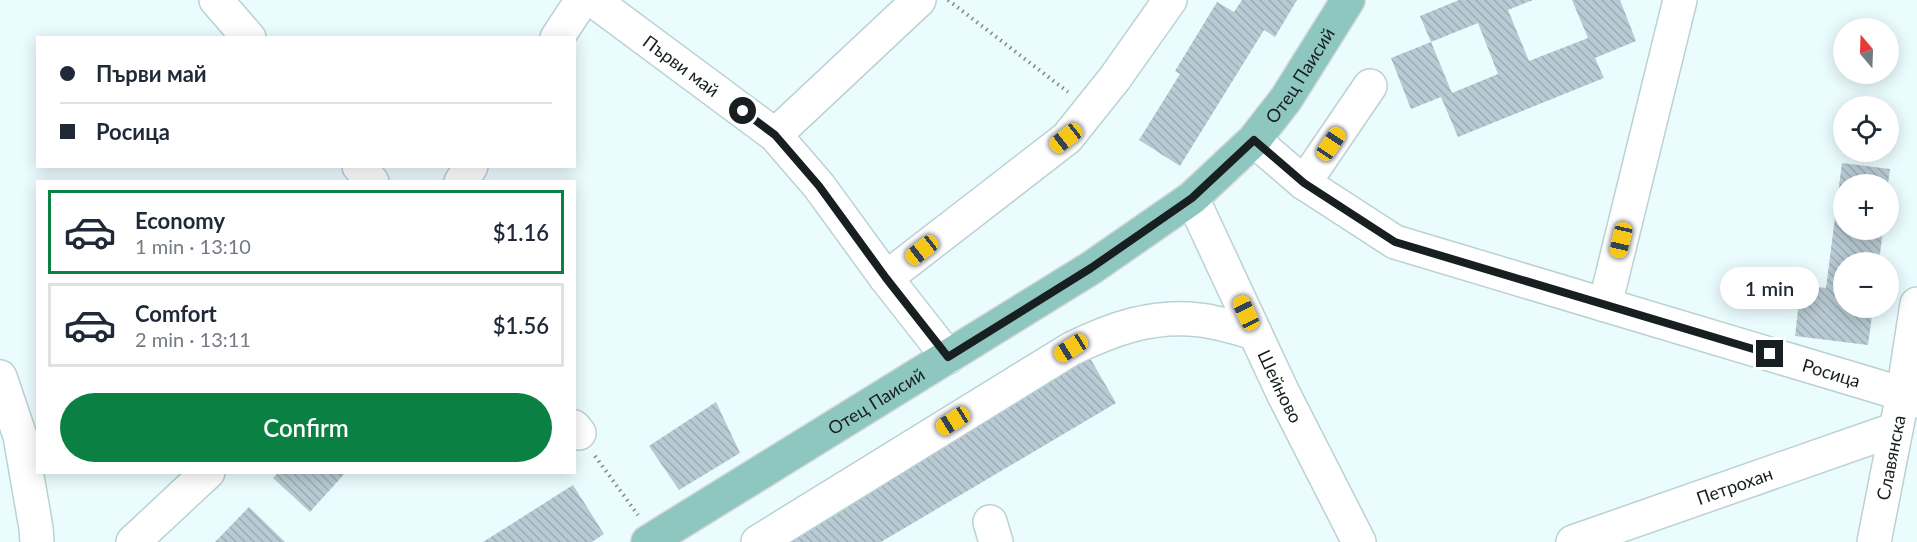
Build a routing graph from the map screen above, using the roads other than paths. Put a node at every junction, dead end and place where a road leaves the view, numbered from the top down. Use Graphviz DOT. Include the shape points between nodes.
graph roads {
  1 [pos="216,0"];
  2 [pos="582,0"];
  3 [pos="593,0"];
  4 [pos="919,0"];
  5 [pos="1170,0"];
  6 [pos="1348,0"];
  7 [pos="1680,0"];
  8 [pos="247,36"];
  9 [pos="558,36"];
  10 [pos="1370,86"];
  11 [pos="775,135"];
  12 [pos="1254,140"];
  13 [pos="361,168"];
  14 [pos="370,180"];
  15 [pos="1304,183"];
  16 [pos="1192,198"];
  17 [pos="886,278"];
  18 [pos="1917,304"];
  19 [pos="1605,305"];
  20 [pos="1255,333"];
  21 [pos="948,357"];
  22 [pos="0,377"];
  23 [pos="1910,397"];
  24 [pos="1896,429"];
  25 [pos="206,474"];
  26 [pos="653,540"];
  27 [pos="37,542"];
  28 [pos="133,542"];
  29 [pos="758,542"];
  30 [pos="1359,542"];
  31 [pos="1573,542"];
  32 [pos="1874,542"];
  1 -- 8 [label="street"];
  2 -- 9 [label="street"];
  3 -- 11 [label="street, Първи май"];
  4 -- 11 [label="street"];
  5 -- 17 [label="street" via="1066,138"];
  6 -- 12 [label="main road, Отец Паисий" via="1286,99"];
  7 -- 19 [label="street"];
  10 -- 15 [label="street"];
  11 -- 17 [label="street, Първи май" via="819,186"];
  12 -- 15 [label="street, Росица"];
  12 -- 16 [label="main road, Отец Паисий"];
  13 -- 14 [label="street"];
  15 -- 19 [label="street, Росица" via="1395,242"];
  16 -- 20 [label="street, Шейново"];
  16 -- 21 [label="main road, Отец Паисий" via="1091,268"];
  17 -- 21 [label="street, Първи май"];
  18 -- 23 [label="street, Славянска"];
  19 -- 23 [label="street, Росица"];
  20 -- 29 [label="street" via="1200,320 1149,321 1107,331 1071,348"];
  20 -- 30 [label="street, Шейново"];
  21 -- 26 [label="main road, Отец Паисий"];
  22 -- 27 [label="street" via="20,436"];
  23 -- 24 [label="street, Славянска"];
  24 -- 31 [label="street, Петрохан"];
  24 -- 32 [label="street, Славянска"];
  25 -- 28 [label="street"];
}
